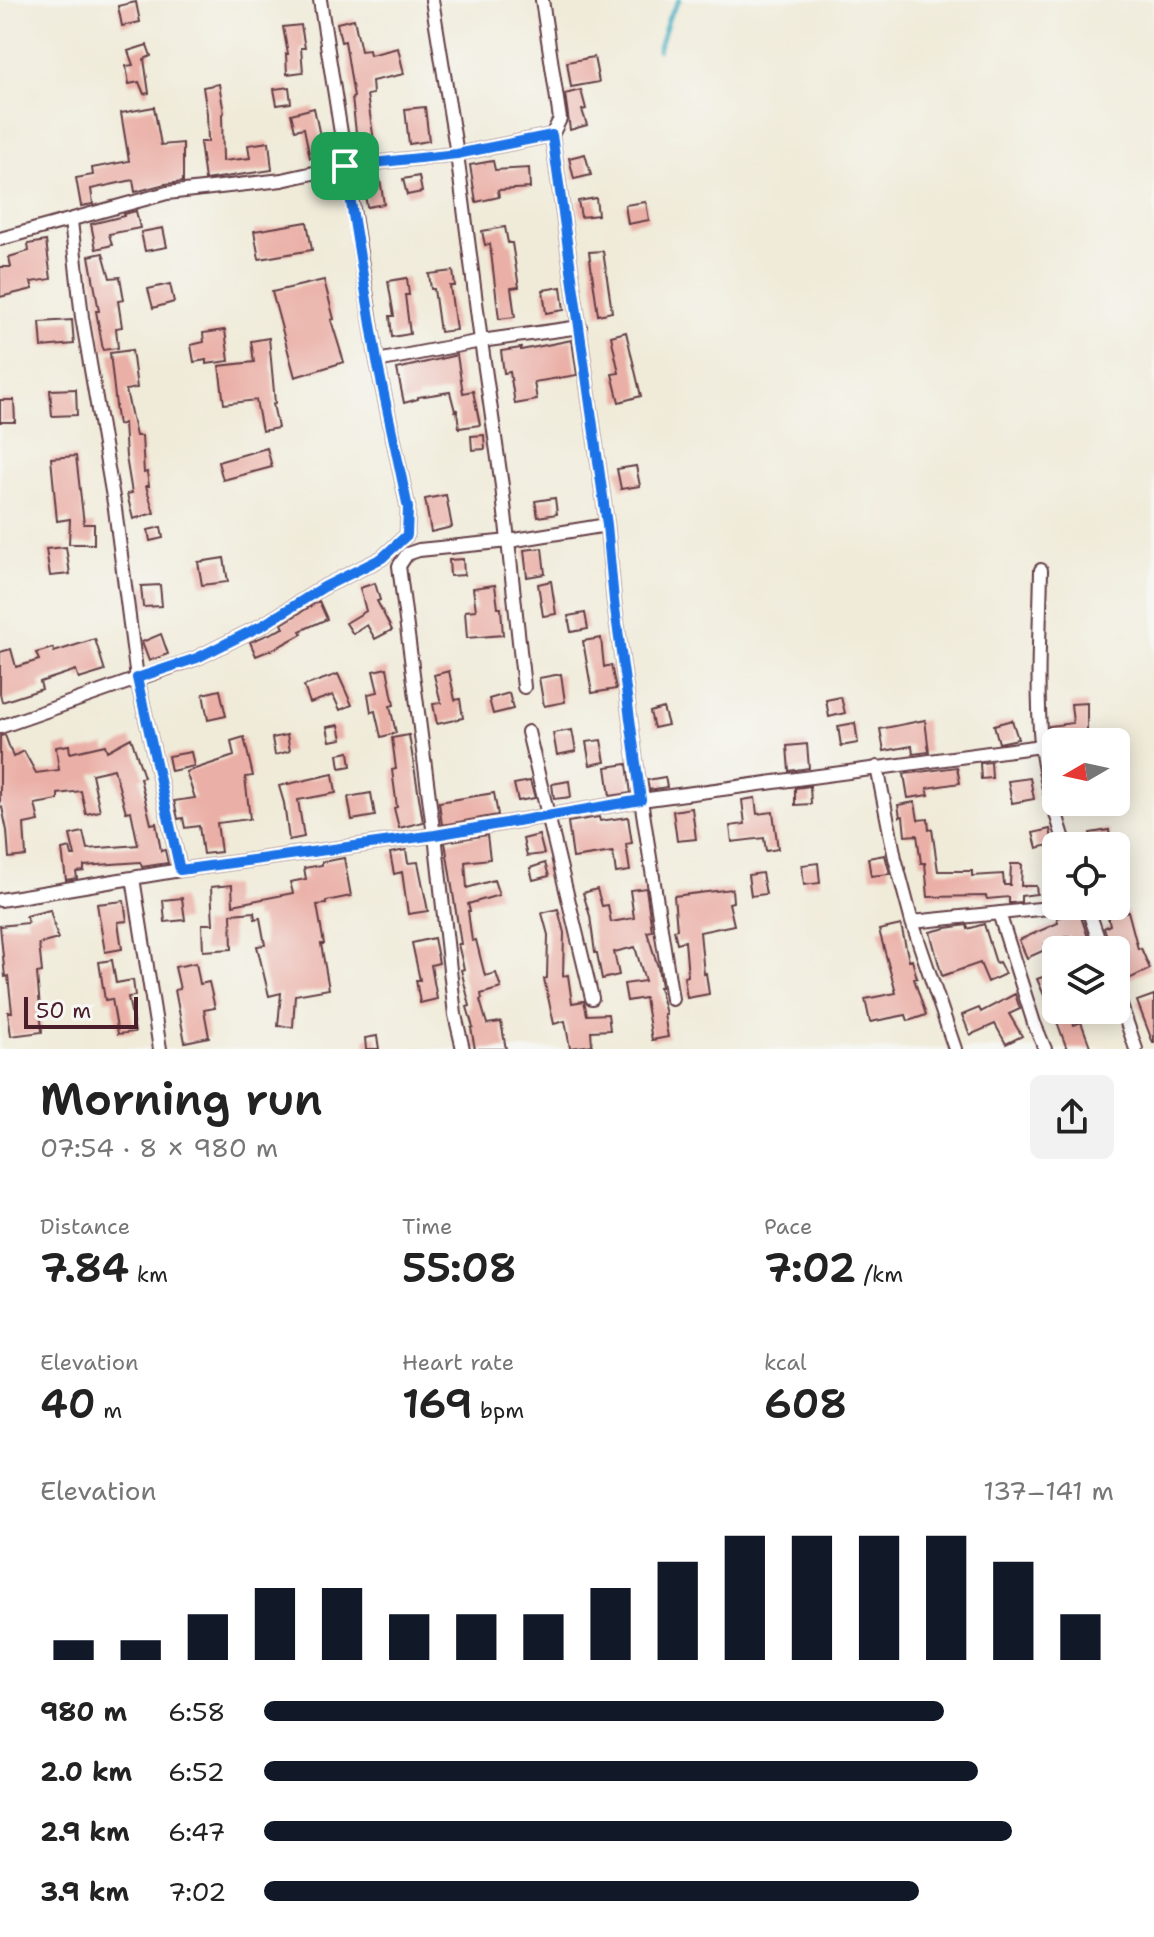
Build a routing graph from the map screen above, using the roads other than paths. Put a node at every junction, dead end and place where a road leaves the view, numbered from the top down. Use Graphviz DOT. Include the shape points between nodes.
graph roads {
  1 [pos="320,0"];
  2 [pos="432,0"];
  3 [pos="542,0"];
  4 [pos="552,135"];
  5 [pos="457,154"];
  6 [pos="345,166"];
  7 [pos="71,221"];
  8 [pos="0,239"];
  9 [pos="580,327"];
  10 [pos="481,341"];
  11 [pos="377,361"];
  12 [pos="607,525"];
  13 [pos="509,541"];
  14 [pos="1041,570"];
  15 [pos="137,678"];
  16 [pos="524,687"];
  17 [pos="0,727"];
  18 [pos="528,732"];
  19 [pos="1041,746"];
  20 [pos="877,767"];
  21 [pos="641,800"];
  22 [pos="549,817"];
  23 [pos="1062,832"];
  24 [pos="435,835"];
  25 [pos="180,870"];
  26 [pos="133,878"];
  27 [pos="0,900"];
  28 [pos="1042,909"];
  29 [pos="999,913"];
  30 [pos="912,922"];
  31 [pos="592,998"];
  32 [pos="672,999"];
  33 [pos="1127,1024"];
  34 [pos="160,1049"];
  35 [pos="463,1049"];
  36 [pos="955,1049"];
  37 [pos="1045,1049"];
  38 [pos="1136,1049"];
  1 -- 6 [label="street"];
  2 -- 5 [label="street"];
  3 -- 4 [label="street" via="560,119"];
  4 -- 5 [label="street"];
  4 -- 9 [label="street"];
  5 -- 6 [label="street"];
  5 -- 10 [label="street"];
  6 -- 7 [label="street" via="282,180 167,193"];
  6 -- 11 [label="street"];
  7 -- 8 [label="street"];
  7 -- 15 [label="street"];
  9 -- 10 [label="street"];
  9 -- 12 [label="street"];
  10 -- 11 [label="street"];
  10 -- 13 [label="street"];
  11 -- 15 [label="street" via="408,508 407,535 382,558 263,625 197,658"];
  12 -- 13 [label="street"];
  12 -- 21 [label="street"];
  13 -- 16 [label="street"];
  13 -- 24 [label="street" via="419,550 407,554 399,566"];
  14 -- 19 [label="street"];
  15 -- 17 [label="street"];
  15 -- 25 [label="street"];
  18 -- 22 [label="street"];
  19 -- 20 [label="street"];
  19 -- 23 [label="street"];
  20 -- 21 [label="street"];
  20 -- 30 [label="street"];
  21 -- 22 [label="street"];
  21 -- 32 [label="street"];
  22 -- 24 [label="street"];
  22 -- 31 [label="street"];
  24 -- 25 [label="street"];
  24 -- 35 [label="street"];
  25 -- 26 [label="street"];
  26 -- 27 [label="street"];
  26 -- 34 [label="street"];
  28 -- 29 [label="street"];
  29 -- 30 [label="street"];
  29 -- 37 [label="street"];
  30 -- 36 [label="street"];
  33 -- 38 [label="street"];
}
